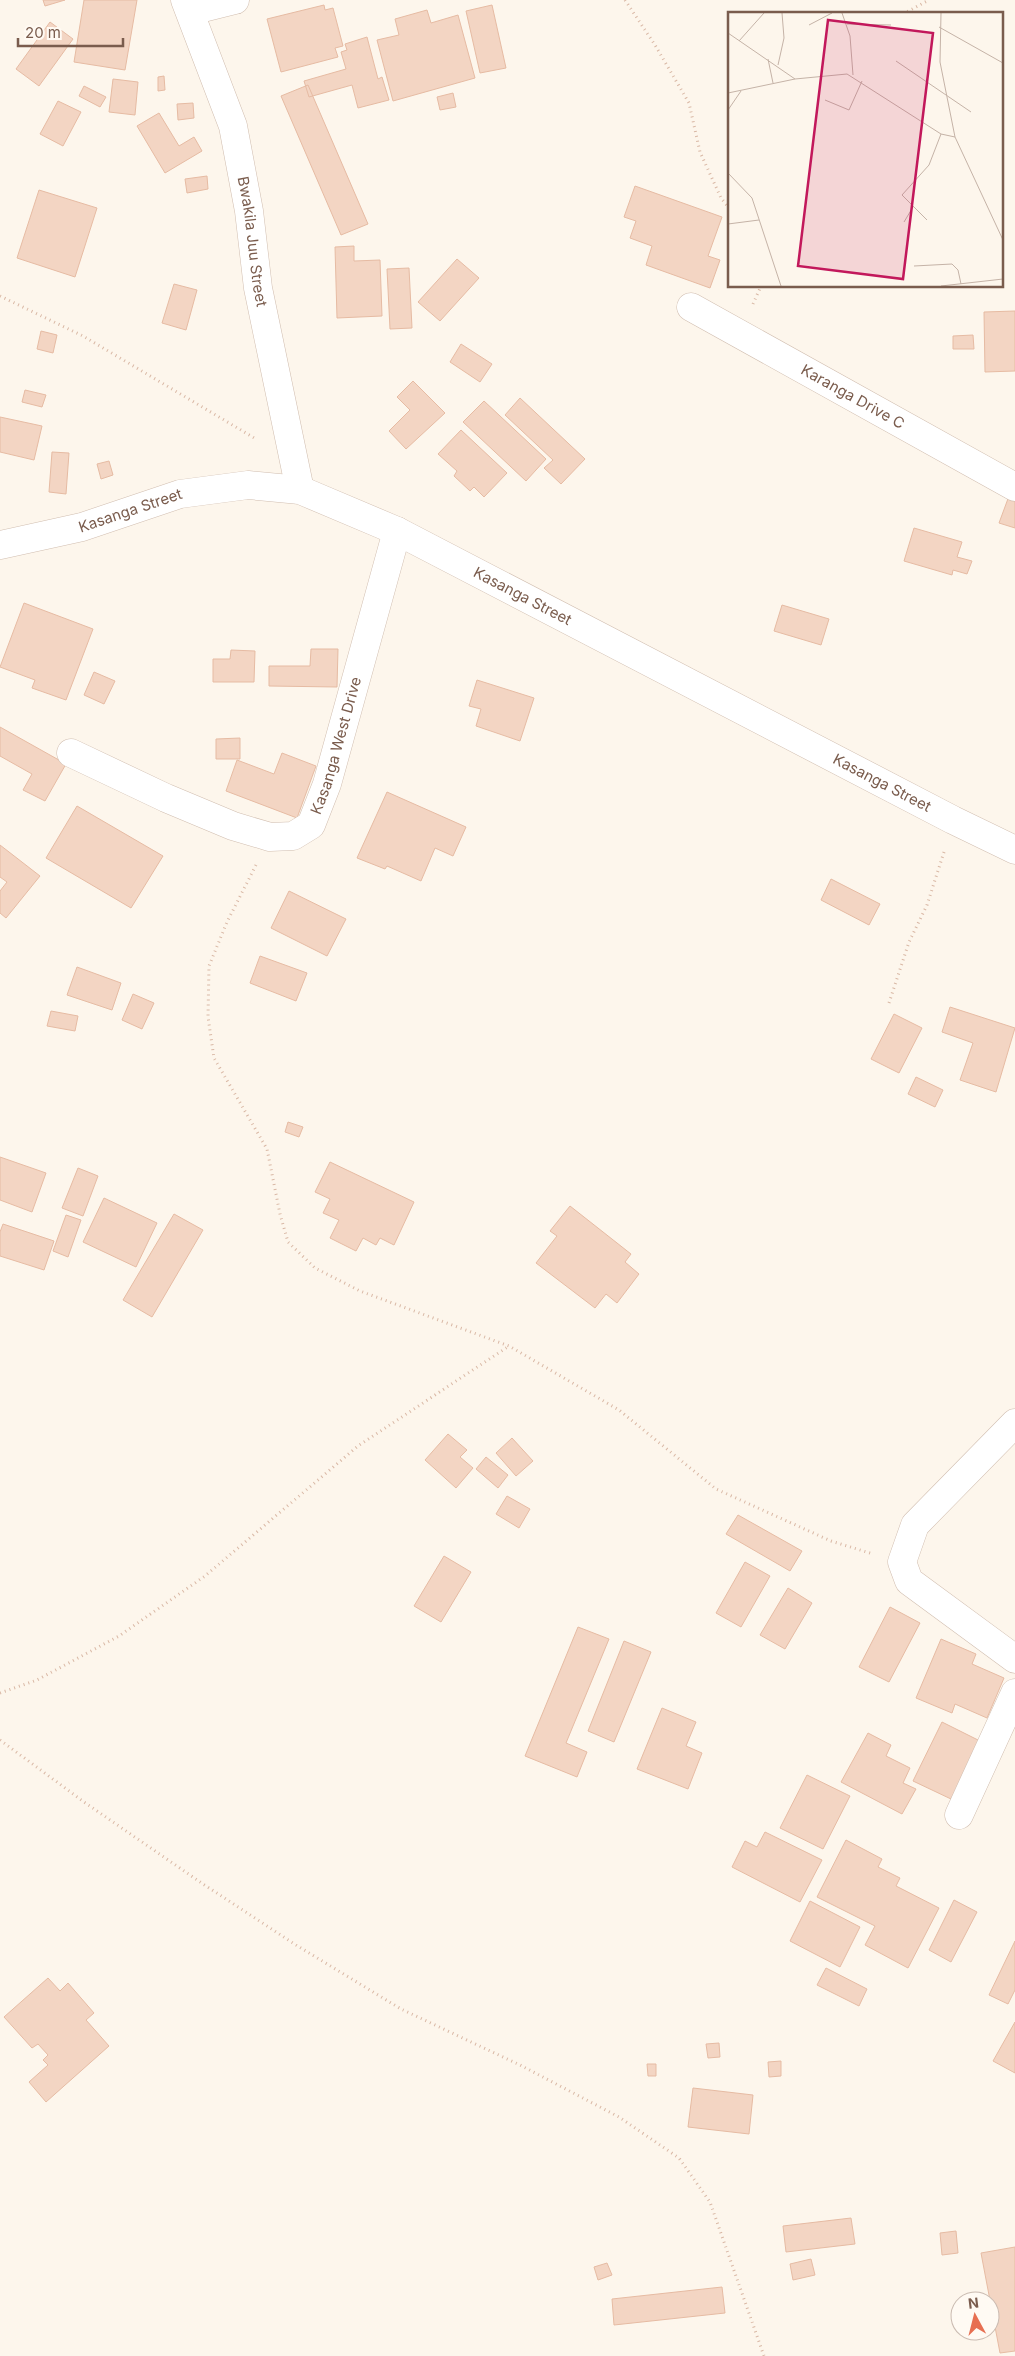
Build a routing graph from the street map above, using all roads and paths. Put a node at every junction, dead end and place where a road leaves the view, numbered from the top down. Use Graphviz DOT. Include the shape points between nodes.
graph roads {
  1 [pos="234,0"];
  2 [pos="625,0"];
  3 [pos="929,0"];
  4 [pos="188,5"];
  5 [pos="907,12"];
  6 [pos="728,207"];
  7 [pos="0,296"];
  8 [pos="691,307"];
  9 [pos="293,461"];
  10 [pos="1015,487"];
  11 [pos="300,490"];
  12 [pos="397,531"];
  13 [pos="0,545"];
  14 [pos="71,753"];
  15 [pos="953,820"];
  16 [pos="270,837"];
  17 [pos="1015,850"];
  18 [pos="889,1003"];
  19 [pos="509,1346"];
  20 [pos="1015,1423"];
  21 [pos="902,1562"];
  22 [pos="1015,1659"];
  23 [pos="0,1693"];
  24 [pos="1015,1693"];
  25 [pos="0,1740"];
  26 [pos="958,1815"];
  27 [pos="764,2356"];
  1 -- 4 [label="street"];
  2 -- 6 [label="path" via="688,103 700,152"];
  3 -- 5 [label="path"];
  4 -- 9 [label="street, Bwakila Juu Street" via="233,126 249,211 258,288"];
  7 -- 9 [label="path" via="84,336"];
  8 -- 10 [label="street, Karanga Drive C"];
  9 -- 11 [label="street, Bwakila Juu Street"];
  11 -- 12 [label="street, Kasanga Street"];
  11 -- 13 [label="street, Kasanga Street" via="248,485 180,494 82,527"];
  12 -- 15 [label="street, Kasanga Street"];
  12 -- 16 [label="street, Kasanga West Drive" via="327,784 314,817 310,825 292,836"];
  14 -- 16 [label="street, Kasanga West Drive" via="233,826"];
  15 -- 17 [label="street, Kasanga Street"];
  15 -- 18 [label="path" via="927,905 909,942"];
  16 -- 19 [label="path" via="227,922 209,966 208,1017 214,1058 267,1149 288,1242 315,1268 360,1291"];
  19 -- 21 [label="path" via="619,1410 716,1490 831,1541"];
  19 -- 23 [label="path" via="358,1446 205,1576 119,1636 38,1680"];
  20 -- 21 [label="street" via="915,1525"];
  21 -- 22 [label="street" via="909,1581"];
  24 -- 26 [label="street"];
  25 -- 27 [label="path" via="84,1802 296,1945 401,2009 520,2065 619,2117 679,2158 710,2202"];
}
